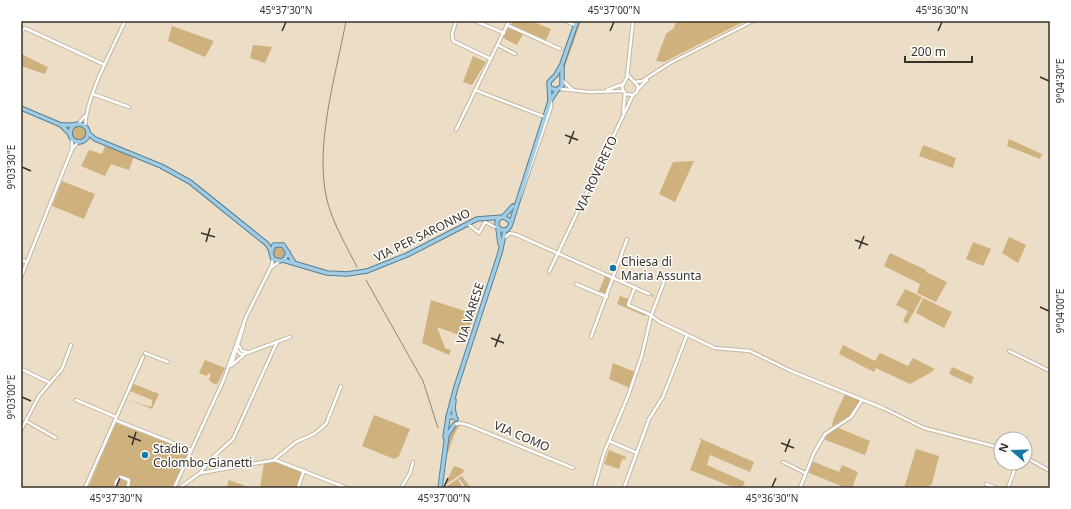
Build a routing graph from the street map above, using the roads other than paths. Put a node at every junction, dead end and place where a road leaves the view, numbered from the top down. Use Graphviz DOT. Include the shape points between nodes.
graph roads {
  1 [pos="125,21"];
  2 [pos="456,21"];
  3 [pos="475,21"];
  4 [pos="509,21"];
  5 [pos="565,21"];
  6 [pos="633,21"];
  7 [pos="752,21"];
  8 [pos="576,23"];
  9 [pos="507,25"];
  10 [pos="21,32"];
  11 [pos="504,33"];
  12 [pos="498,45"];
  13 [pos="560,49"];
  14 [pos="515,54"];
  15 [pos="492,59"];
  16 [pos="562,64"];
  17 [pos="105,65"];
  18 [pos="660,69"];
  19 [pos="627,74"];
  20 [pos="555,77"];
  21 [pos="562,80"];
  22 [pos="632,80"];
  23 [pos="635,82"];
  24 [pos="624,83"];
  25 [pos="550,88"];
  26 [pos="475,90"];
  27 [pos="559,90"];
  28 [pos="573,90"];
  29 [pos="638,90"];
  30 [pos="622,91"];
  31 [pos="603,92"];
  32 [pos="94,94"];
  33 [pos="625,94"];
  34 [pos="632,95"];
  35 [pos="550,101"];
  36 [pos="129,107"];
  37 [pos="21,108"];
  38 [pos="86,115"];
  39 [pos="545,117"];
  40 [pos="622,118"];
  41 [pos="77,124"];
  42 [pos="61,125"];
  43 [pos="86,127"];
  44 [pos="456,130"];
  45 [pos="88,133"];
  46 [pos="71,136"];
  47 [pos="85,139"];
  48 [pos="95,139"];
  49 [pos="79,141"];
  50 [pos="72,149"];
  51 [pos="518,198"];
  52 [pos="502,217"];
  53 [pos="487,219"];
  54 [pos="510,222"];
  55 [pos="468,224"];
  56 [pos="497,227"];
  57 [pos="507,229"];
  58 [pos="514,234"];
  59 [pos="628,239"];
  60 [pos="502,243"];
  61 [pos="267,244"];
  62 [pos="276,245"];
  63 [pos="271,251"];
  64 [pos="288,252"];
  65 [pos="500,253"];
  66 [pos="559,253"];
  67 [pos="273,259"];
  68 [pos="21,260"];
  69 [pos="282,261"];
  70 [pos="28,262"];
  71 [pos="296,263"];
  72 [pos="271,267"];
  73 [pos="549,272"];
  74 [pos="21,277"];
  75 [pos="614,278"];
  76 [pos="664,282"];
  77 [pos="576,284"];
  78 [pos="635,288"];
  79 [pos="650,294"];
  80 [pos="654,296"];
  81 [pos="607,297"];
  82 [pos="658,297"];
  83 [pos="651,316"];
  84 [pos="245,319"];
  85 [pos="687,335"];
  86 [pos="290,337"];
  87 [pos="591,337"];
  88 [pos="277,342"];
  89 [pos="71,345"];
  90 [pos="239,345"];
  91 [pos="236,349"];
  92 [pos="1009,351"];
  93 [pos="249,352"];
  94 [pos="145,353"];
  95 [pos="143,357"];
  96 [pos="168,362"];
  97 [pos="230,368"];
  98 [pos="21,369"];
  99 [pos="1050,371"];
  100 [pos="224,378"];
  101 [pos="458,379"];
  102 [pos="50,383"];
  103 [pos="341,386"];
  104 [pos="76,400"];
  105 [pos="862,400"];
  106 [pos="448,417"];
  107 [pos="116,418"];
  108 [pos="456,419"];
  109 [pos="26,421"];
  110 [pos="447,423"];
  111 [pos="464,424"];
  112 [pos="454,425"];
  113 [pos="21,430"];
  114 [pos="56,438"];
  115 [pos="610,441"];
  116 [pos="993,446"];
  117 [pos="191,450"];
  118 [pos="637,453"];
  119 [pos="444,458"];
  120 [pos="275,460"];
  121 [pos="1033,461"];
  122 [pos="413,462"];
  123 [pos="783,462"];
  124 [pos="573,468"];
  125 [pos="304,470"];
  126 [pos="1014,471"];
  127 [pos="1050,471"];
  128 [pos="200,473"];
  129 [pos="805,473"];
  130 [pos="986,484"];
  131 [pos="85,488"];
  132 [pos="118,488"];
  133 [pos="128,488"];
  134 [pos="174,488"];
  135 [pos="179,488"];
  136 [pos="298,488"];
  137 [pos="348,488"];
  138 [pos="401,488"];
  139 [pos="440,488"];
  140 [pos="594,488"];
  141 [pos="624,488"];
  142 [pos="800,488"];
  143 [pos="997,488"];
  144 [pos="1008,488"];
  1 -- 17 [label="street"];
  2 -- 15 [label="street" via="452,34 454,41"];
  3 -- 11 [label="street"];
  4 -- 9 [label="street"];
  5 -- 8 [label="street"];
  6 -- 19 [label="street"];
  7 -- 18 [label="street"];
  8 -- 16 [label="main road"];
  9 -- 11 [label="street"];
  9 -- 13 [label="street"];
  10 -- 17 [label="street" via="25,28"];
  11 -- 12 [label="street"];
  12 -- 14 [label="street"];
  12 -- 15 [label="street"];
  15 -- 26 [label="street"];
  16 -- 20 [label="main road"];
  16 -- 21 [label="main road"];
  17 -- 32 [label="street"];
  18 -- 23 [label="street" via="642,81"];
  18 -- 29 [label="street"];
  19 -- 22 [label="street"];
  19 -- 24 [label="street"];
  20 -- 21 [label="main road"];
  20 -- 25 [label="main road" via="550,81"];
  21 -- 27 [label="main road"];
  21 -- 28 [label="street"];
  22 -- 23 [label="street"];
  22 -- 24 [label="street"];
  23 -- 29 [label="street"];
  24 -- 30 [label="street"];
  24 -- 31 [label="street"];
  25 -- 27 [label="main road"];
  25 -- 35 [label="main road"];
  26 -- 39 [label="street"];
  26 -- 44 [label="street"];
  27 -- 28 [label="street"];
  27 -- 35 [label="main road"];
  28 -- 31 [label="street"];
  29 -- 34 [label="street"];
  30 -- 31 [label="street"];
  30 -- 33 [label="street"];
  32 -- 36 [label="street"];
  32 -- 38 [label="street"];
  33 -- 34 [label="street"];
  33 -- 40 [label="street"];
  34 -- 40 [label="street, VIA ROVERETO"];
  35 -- 39 [label="main road"];
  35 -- 51 [label="street" via="551,107 523,193"];
  37 -- 42 [label="main road"];
  38 -- 41 [label="street"];
  38 -- 43 [label="street"];
  39 -- 51 [label="main road"];
  40 -- 66 [label="street, VIA ROVERETO"];
  41 -- 42 [label="main road"];
  41 -- 43 [label="main road"];
  41 -- 46 [label="main road" via="71,129"];
  42 -- 46 [label="main road"];
  43 -- 45 [label="main road"];
  45 -- 47 [label="main road"];
  45 -- 48 [label="main road"];
  46 -- 49 [label="main road"];
  46 -- 50 [label="street"];
  47 -- 48 [label="main road"];
  47 -- 49 [label="main road"];
  48 -- 61 [label="main road" via="161,166 190,182"];
  49 -- 50 [label="street"];
  50 -- 70 [label="street"];
  51 -- 52 [label="main road" via="510,212"];
  51 -- 54 [label="main road"];
  52 -- 53 [label="main road, VIA PER SARONNO"];
  52 -- 54 [label="main road"];
  52 -- 56 [label="main road" via="497,221"];
  53 -- 55 [label="main road, VIA PER SARONNO" via="480,218"];
  53 -- 56 [label="main road, VIA PER SARONNO"];
  54 -- 57 [label="main road, VIA VARESE"];
  55 -- 56 [label="street" via="479,233 485,222"];
  55 -- 71 [label="main road, VIA PER SARONNO" via="407,256 367,271 327,273"];
  56 -- 57 [label="main road, VIA PER SARONNO"];
  56 -- 65 [label="main road, VIA VARESE"];
  57 -- 58 [label="street"];
  57 -- 60 [label="main road, VIA VARESE"];
  58 -- 60 [label="street" via="507,234"];
  58 -- 66 [label="street"];
  59 -- 75 [label="street"];
  60 -- 65 [label="main road, VIA VARESE"];
  61 -- 62 [label="main road"];
  61 -- 63 [label="main road"];
  62 -- 63 [label="main road"];
  62 -- 64 [label="main road" via="285,246"];
  63 -- 67 [label="main road"];
  64 -- 69 [label="main road"];
  64 -- 71 [label="main road"];
  65 -- 101 [label="main road, VIA VARESE"];
  66 -- 73 [label="street, VIA ROVERETO"];
  66 -- 75 [label="street"];
  67 -- 69 [label="main road"];
  67 -- 72 [label="street"];
  68 -- 70 [label="street"];
  69 -- 71 [label="main road, VIA PER SARONNO"];
  69 -- 72 [label="street"];
  70 -- 74 [label="street"];
  72 -- 84 [label="street"];
  75 -- 78 [label="street"];
  75 -- 81 [label="street"];
  76 -- 82 [label="street"];
  77 -- 81 [label="street"];
  78 -- 79 [label="street"];
  78 -- 83 [label="street" via="628,304"];
  80 -- 82 [label="street"];
  81 -- 87 [label="street"];
  82 -- 83 [label="street"];
  83 -- 85 [label="street"];
  83 -- 115 [label="street" via="642,355"];
  84 -- 90 [label="street"];
  84 -- 91 [label="street"];
  85 -- 105 [label="street" via="715,348 750,351"];
  85 -- 118 [label="street" via="663,397 649,419"];
  86 -- 88 [label="street"];
  88 -- 93 [label="street"];
  88 -- 128 [label="street" via="233,439"];
  89 -- 102 [label="street" via="62,369"];
  90 -- 91 [label="street"];
  90 -- 93 [label="street" via="242,351"];
  91 -- 93 [label="street" via="242,354"];
  91 -- 97 [label="street"];
  91 -- 100 [label="street"];
  92 -- 99 [label="street"];
  93 -- 97 [label="street"];
  94 -- 96 [label="street"];
  95 -- 107 [label="street"];
  97 -- 100 [label="street"];
  98 -- 102 [label="street"];
  100 -- 117 [label="street"];
  101 -- 106 [label="main road, VIA VARESE"];
  101 -- 108 [label="main road, VIA VARESE" via="453,406"];
  102 -- 109 [label="street" via="39,396"];
  103 -- 120 [label="street" via="326,424 296,442"];
  104 -- 107 [label="street"];
  105 -- 116 [label="street" via="924,428"];
  105 -- 129 [label="street" via="851,417 825,434"];
  106 -- 108 [label="main road"];
  106 -- 110 [label="main road"];
  107 -- 117 [label="street"];
  107 -- 131 [label="street"];
  108 -- 111 [label="street, VIA COMO"];
  108 -- 112 [label="main road"];
  109 -- 113 [label="street"];
  109 -- 114 [label="street"];
  110 -- 112 [label="main road"];
  110 -- 119 [label="main road"];
  111 -- 112 [label="street, VIA COMO"];
  111 -- 124 [label="street, VIA COMO"];
  112 -- 119 [label="main road" via="447,435"];
  115 -- 118 [label="street"];
  115 -- 140 [label="street"];
  117 -- 134 [label="street"];
  118 -- 141 [label="street"];
  119 -- 139 [label="main road"];
  120 -- 125 [label="street"];
  120 -- 128 [label="street"];
  121 -- 127 [label="street"];
  122 -- 138 [label="street"];
  123 -- 129 [label="street"];
  125 -- 136 [label="street"];
  125 -- 137 [label="street"];
  126 -- 144 [label="street"];
  128 -- 135 [label="street"];
  129 -- 142 [label="street"];
  130 -- 143 [label="street"];
  132 -- 133 [label="street" via="116,482 121,477 129,480"];
}
